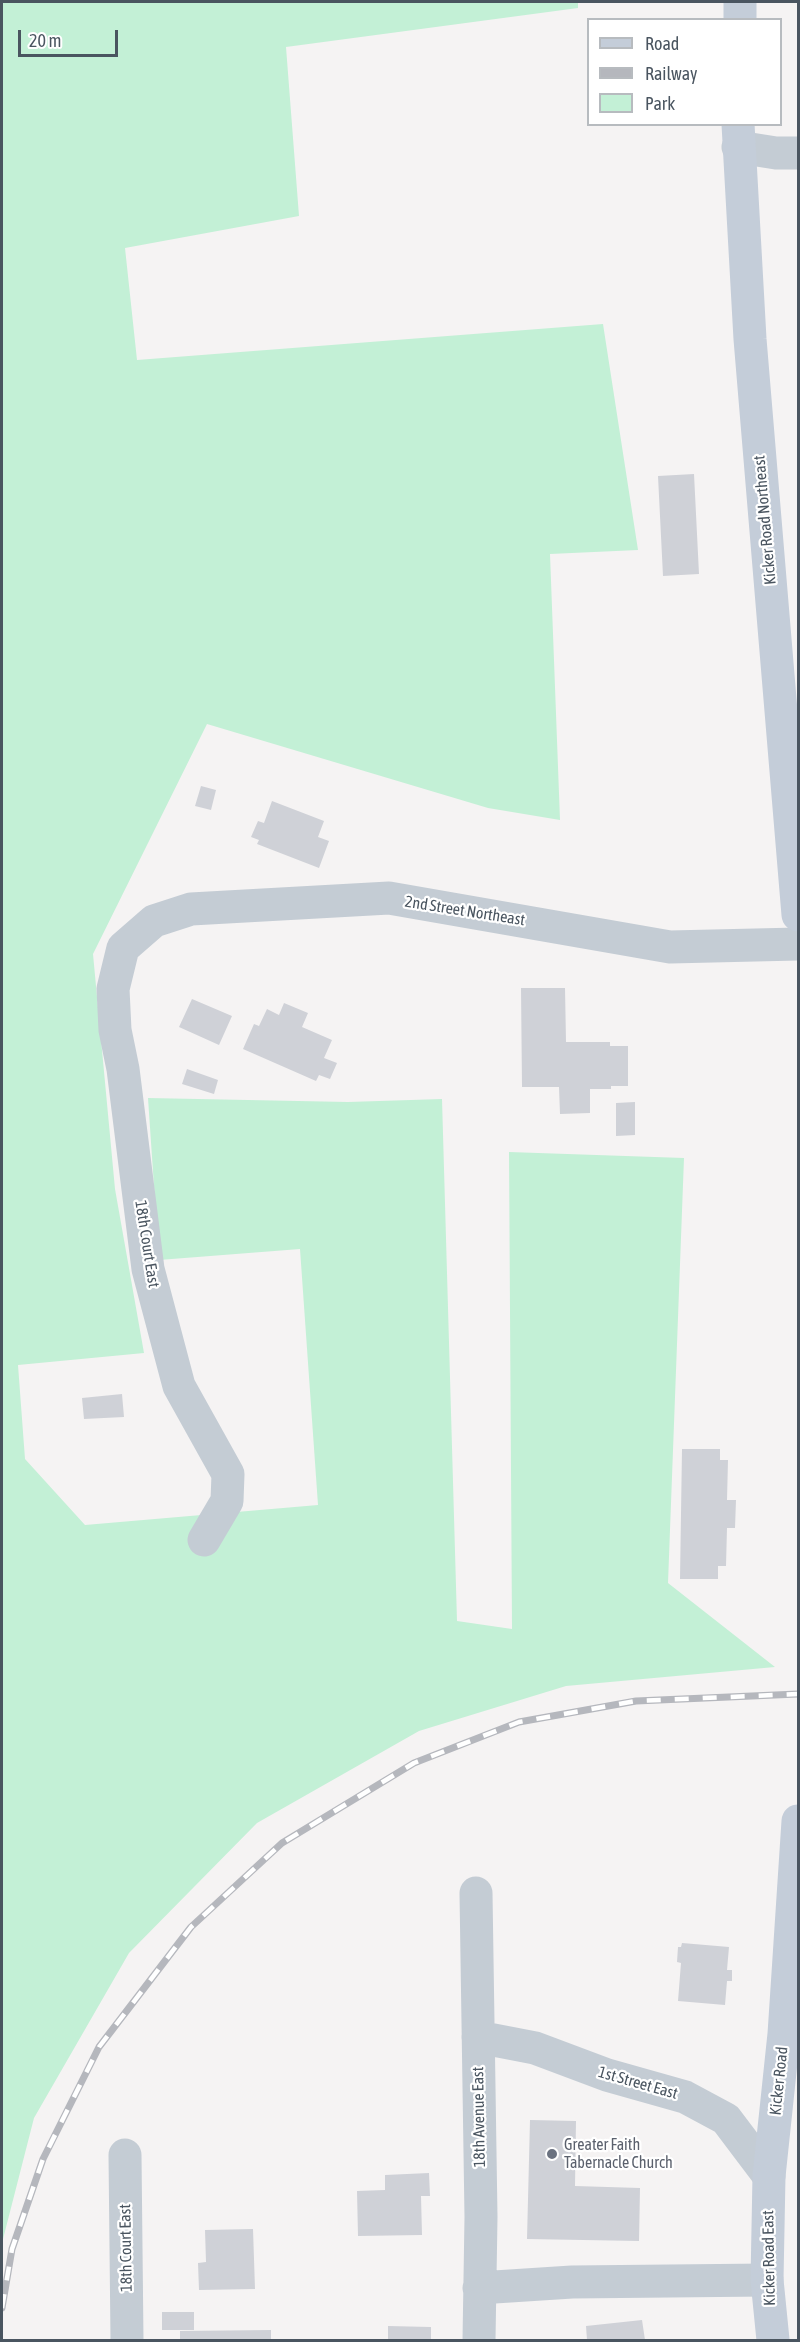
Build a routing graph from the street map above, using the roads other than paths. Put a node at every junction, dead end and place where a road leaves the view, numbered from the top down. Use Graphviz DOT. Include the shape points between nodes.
graph roads {
  1 [pos="740,2"];
  2 [pos="740,18"];
  3 [pos="738,136"];
  4 [pos="798,153"];
  5 [pos="798,915"];
  6 [pos="137,935"];
  7 [pos="798,945"];
  8 [pos="204,1540"];
  9 [pos="798,1821"];
  10 [pos="476,1893"];
  11 [pos="795,1915"];
  12 [pos="478,2037"];
  13 [pos="125,2156"];
  14 [pos="769,2176"];
  15 [pos="767,2280"];
  16 [pos="479,2288"];
  17 [pos="127,2340"];
  18 [pos="479,2340"];
  19 [pos="773,2340"];
  1 -- 2 [label="main road"];
  3 -- 4 [label="street" via="776,153"];
  3 -- 5 [label="main road, Kicker Road Northeast" via="750,339"];
  6 -- 7 [label="street, 2nd Street Northeast" via="153,921 191,909 389,898 670,947"];
  6 -- 8 [label="street, 18th Court East" via="123,948 112,989 115,1030 148,1269 179,1386 228,1474 227,1501"];
  9 -- 11 [label="main road, Kicker Road"];
  10 -- 12 [label="street, 18th Avenue East"];
  11 -- 14 [label="main road, Kicker Road"];
  12 -- 14 [label="street, 1st Street East" via="535,2048 607,2075 685,2097 726,2119"];
  12 -- 16 [label="street, 18th Avenue East"];
  13 -- 17 [label="street, 18th Court East"];
  14 -- 15 [label="main road, Kicker Road East"];
  15 -- 16 [label="street" via="572,2282"];
  15 -- 19 [label="main road, Kicker Road East"];
  16 -- 18 [label="street, 18th Avenue East"];
}
